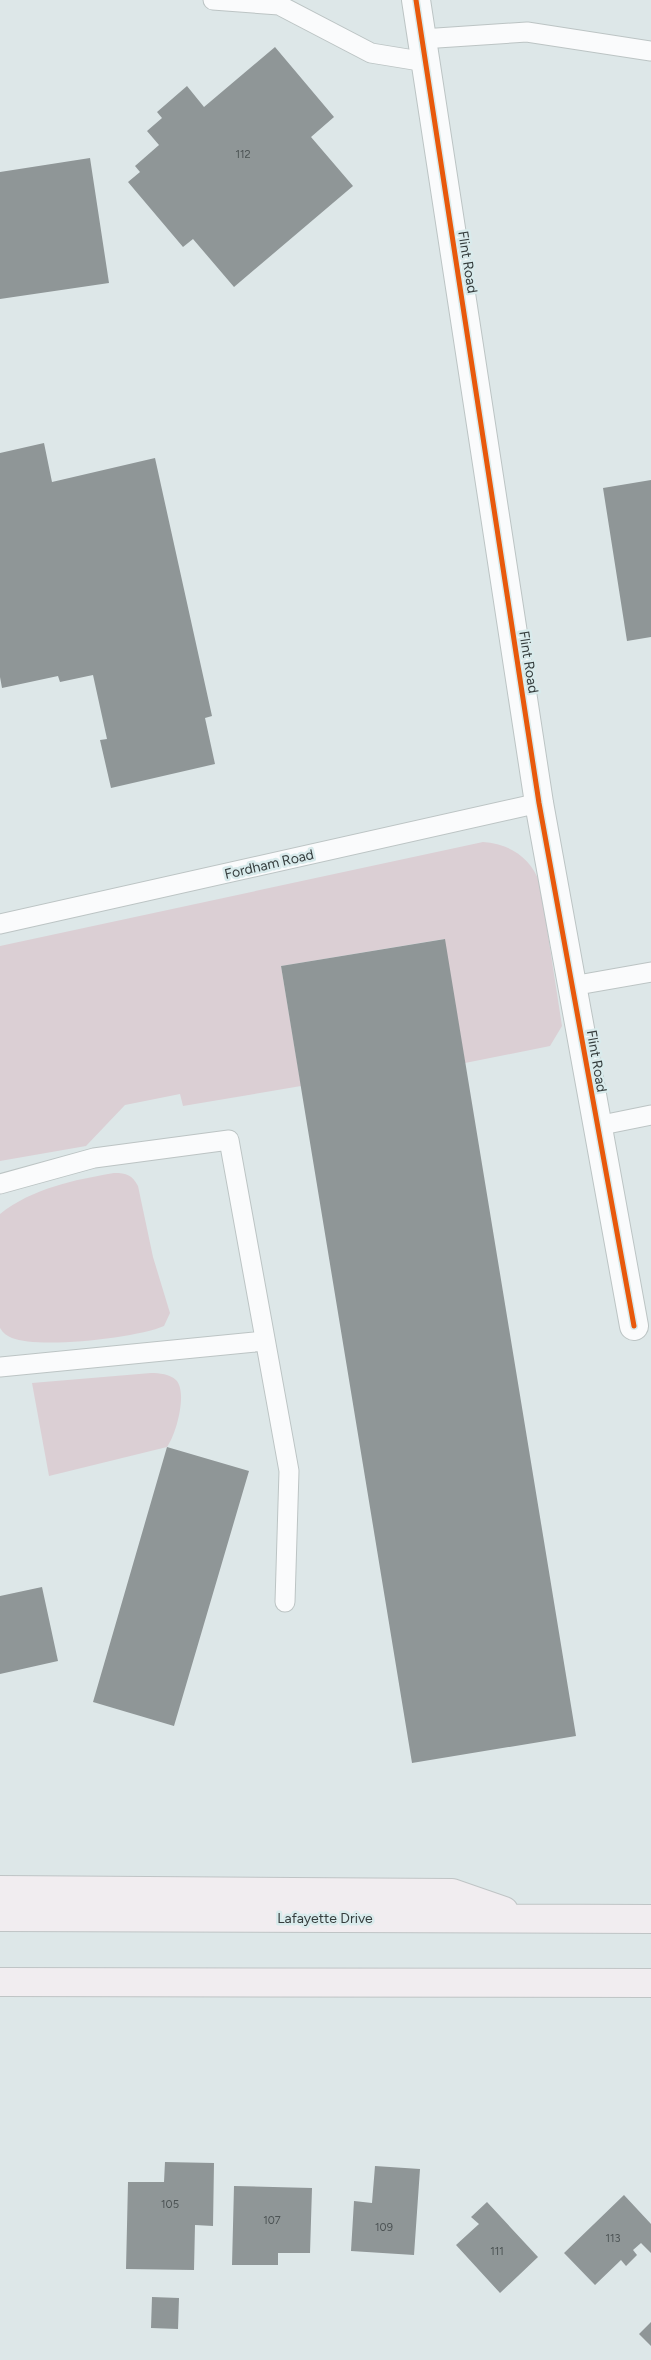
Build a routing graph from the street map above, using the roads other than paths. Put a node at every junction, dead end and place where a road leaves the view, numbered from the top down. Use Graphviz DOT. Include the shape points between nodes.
graph roads {
  1 [pos="213,0"];
  2 [pos="416,0"];
  3 [pos="424,51"];
  4 [pos="651,51"];
  5 [pos="539,803"];
  6 [pos="0,924"];
  7 [pos="651,972"];
  8 [pos="572,986"];
  9 [pos="651,1116"];
  10 [pos="597,1126"];
  11 [pos="0,1184"];
  12 [pos="642,1326"];
  13 [pos="266,1341"];
  14 [pos="0,1367"];
  15 [pos="284,1602"];
  16 [pos="0,1890"];
  17 [pos="0,1917"];
  18 [pos="527,1918"];
  19 [pos="651,1919"];
  20 [pos="0,1982"];
  21 [pos="651,1983"];
  1 -- 3 [label="lane" via="279,5 371,53"];
  2 -- 3 [label="street, Flint Road"];
  3 -- 4 [label="lane" via="528,32"];
  3 -- 5 [label="street, Flint Road"];
  5 -- 6 [label="lane, Fordham Road"];
  5 -- 8 [label="street, Flint Road"];
  7 -- 8 [label="lane"];
  8 -- 10 [label="street, Flint Road"];
  9 -- 10 [label="lane"];
  10 -- 12 [label="street, Flint Road"];
  11 -- 13 [label="lane" via="94,1158 228,1140"];
  13 -- 14 [label="lane"];
  13 -- 15 [label="lane" via="289,1470"];
  16 -- 18 [label="main road" via="452,1893"];
  17 -- 18 [label="main road, Lafayette Drive"];
  18 -- 19 [label="main road, Lafayette Drive"];
  20 -- 21 [label="main road"];
}
